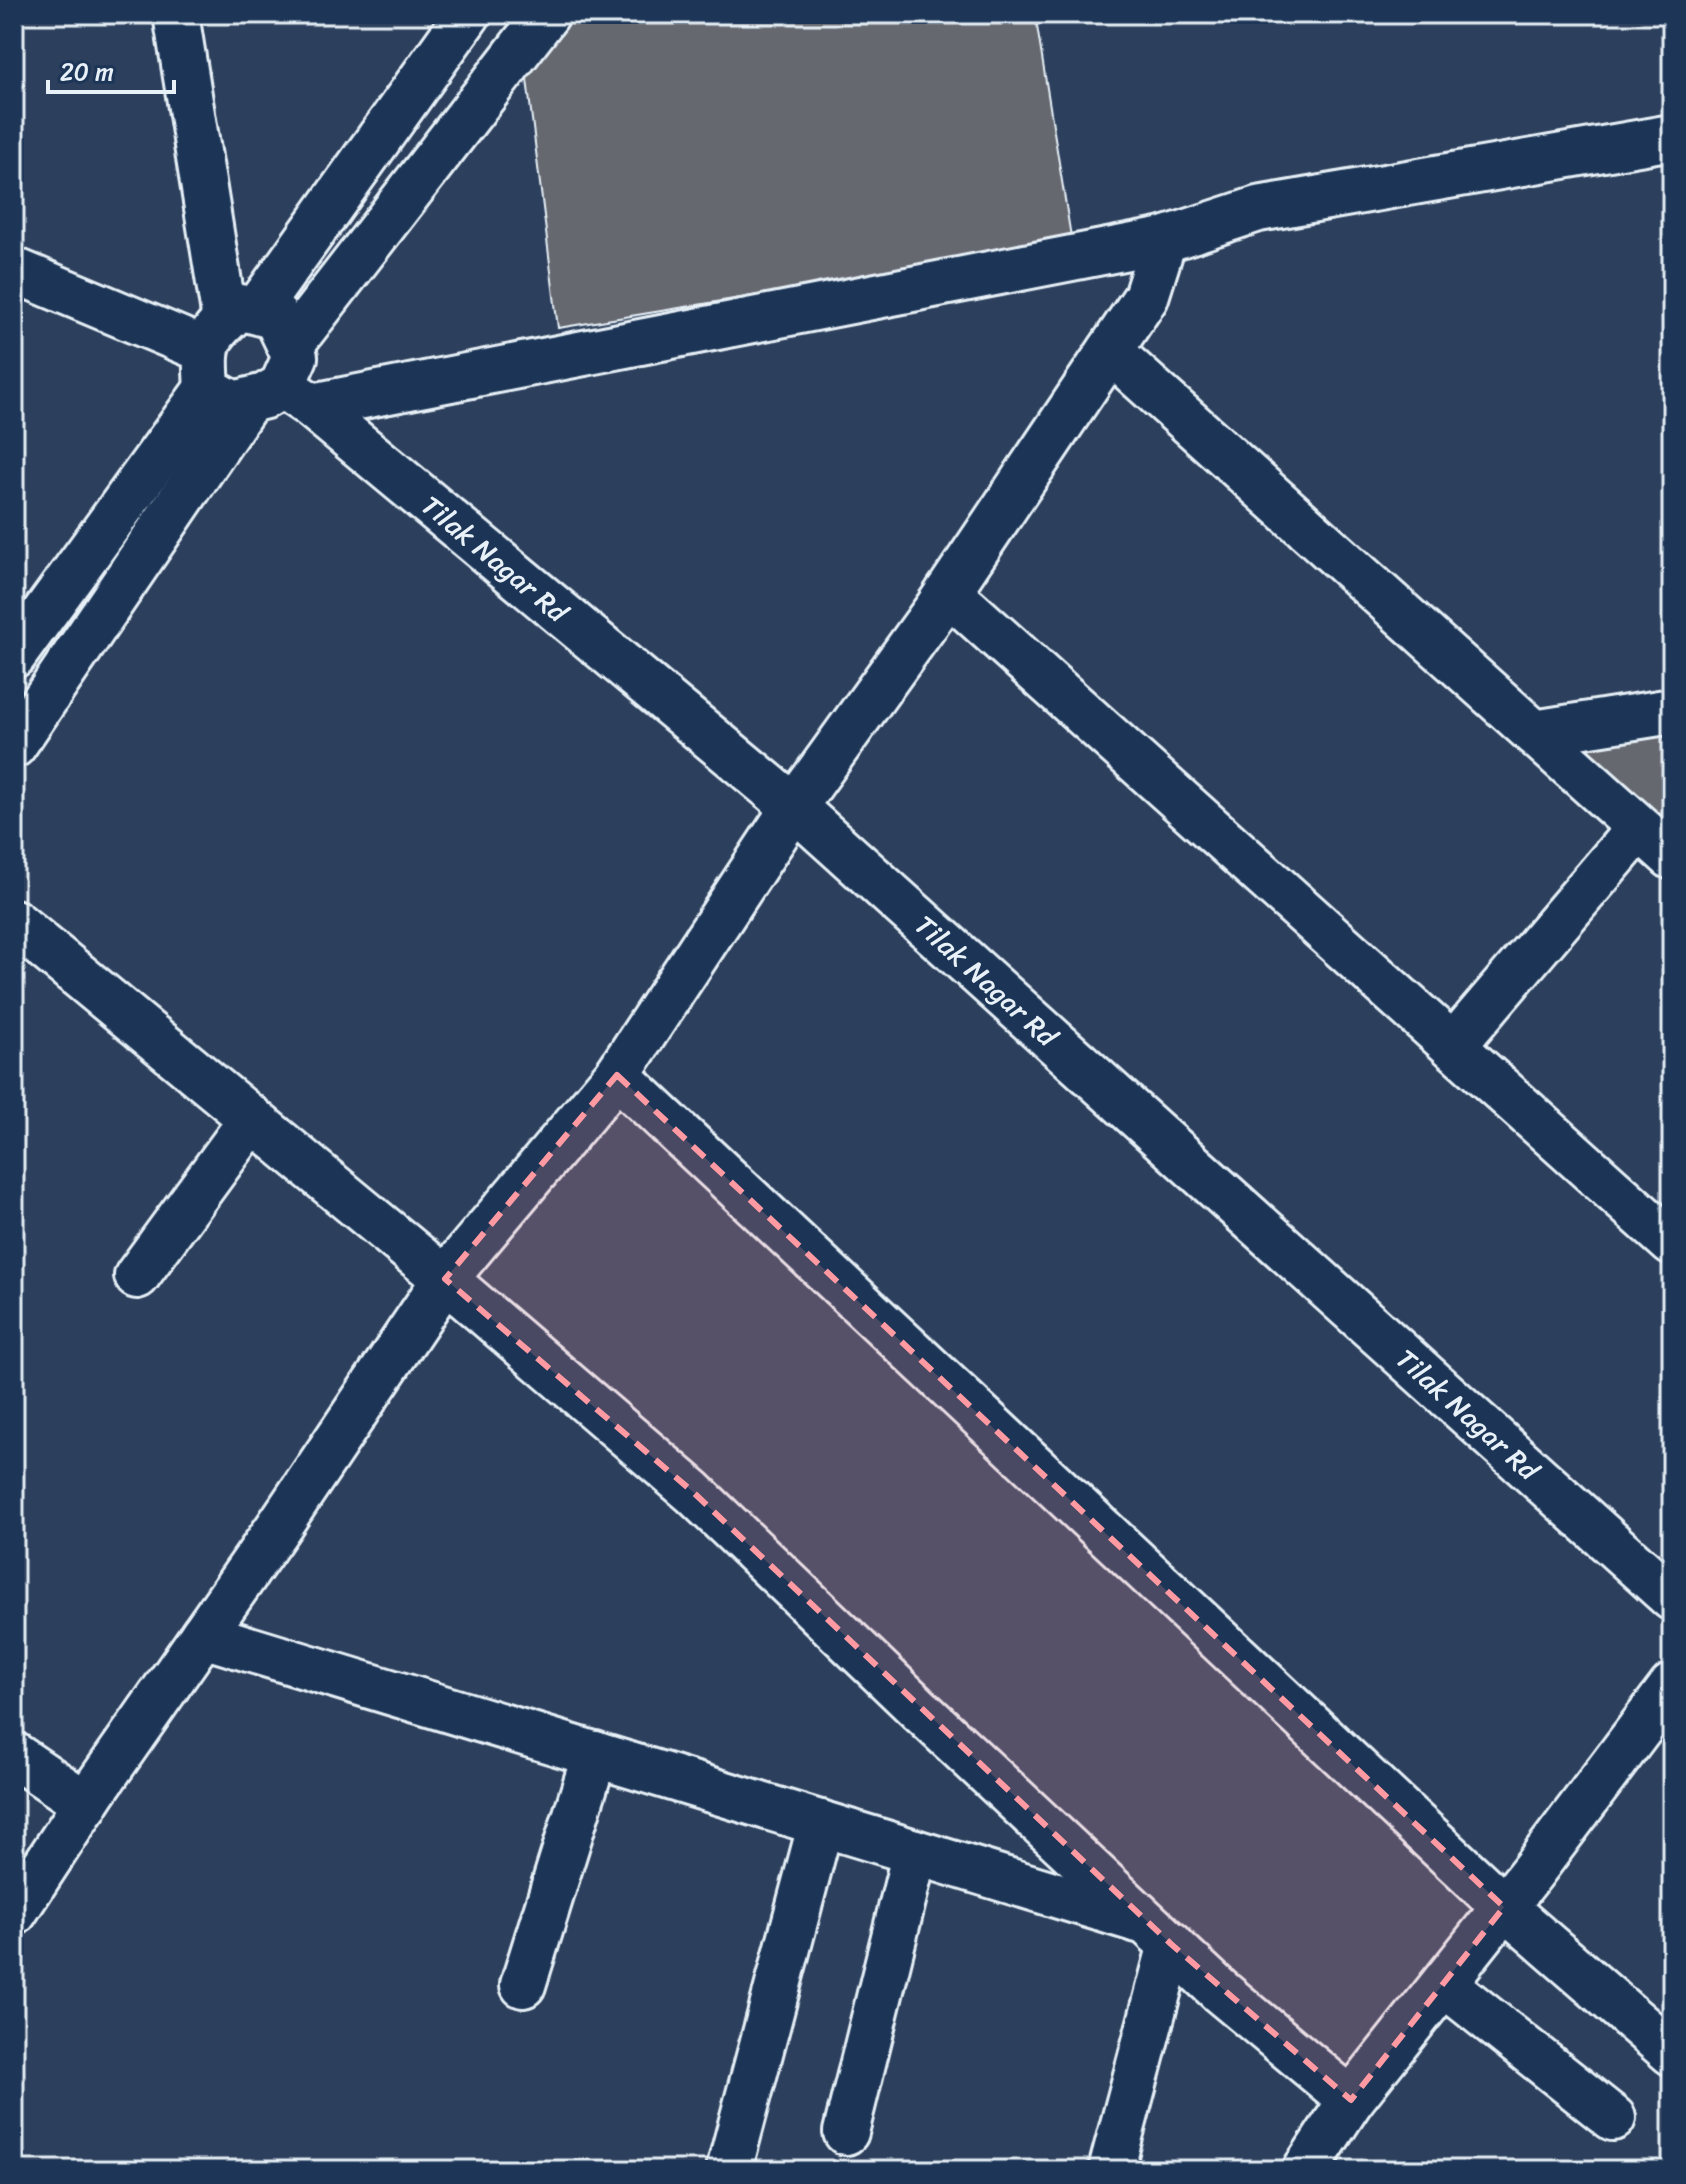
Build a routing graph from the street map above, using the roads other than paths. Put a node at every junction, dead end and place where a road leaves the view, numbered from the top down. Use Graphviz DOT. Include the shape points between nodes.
graph roads {
  1 [pos="176,14"];
  2 [pos="468,14"];
  3 [pos="547,14"];
  4 [pos="1672,137"];
  5 [pos="1164,240"];
  6 [pos="14,270"];
  7 [pos="223,343"];
  8 [pos="1110,351"];
  9 [pos="283,385"];
  10 [pos="948,592"];
  11 [pos="14,655"];
  12 [pos="1672,711"];
  13 [pos="1534,733"];
  14 [pos="14,745"];
  15 [pos="794,807"];
  16 [pos="1639,828"];
  17 [pos="1672,857"];
  18 [pos="14,922"];
  19 [pos="1453,1046"];
  20 [pos="617,1075"];
  21 [pos="252,1119"];
  22 [pos="1672,1243"];
  23 [pos="137,1276"];
  24 [pos="445,1279"];
  25 [pos="1672,1598"];
  26 [pos="203,1635"];
  27 [pos="1672,1686"];
  28 [pos="595,1754"];
  29 [pos="14,1755"];
  30 [pos="86,1804"];
  31 [pos="821,1823"];
  32 [pos="915,1852"];
  33 [pos="1504,1907"];
  34 [pos="14,1913"];
  35 [pos="1159,1933"];
  36 [pos="1444,1984"];
  37 [pos="523,1985"];
  38 [pos="1672,2053"];
  39 [pos="1351,2100"];
  40 [pos="1613,2118"];
  41 [pos="846,2132"];
  42 [pos="729,2170"];
  43 [pos="1111,2170"];
  44 [pos="1305,2170"];
  1 -- 7 [label="street"];
  2 -- 7 [label="street"];
  3 -- 9 [label="street"];
  4 -- 5 [label="street" via="1258,209"];
  5 -- 8 [label="street" via="1146,297"];
  5 -- 9 [label="street"];
  6 -- 7 [label="street"];
  7 -- 9 [label="street" via="234,404"];
  7 -- 9 [label="street" via="276,317"];
  7 -- 11 [label="street"];
  8 -- 10 [label="street"];
  8 -- 13 [label="street"];
  9 -- 14 [label="street"];
  9 -- 15 [label="street, Tilak Nagar Rd"];
  10 -- 15 [label="street"];
  10 -- 19 [label="street"];
  12 -- 13 [label="street"];
  13 -- 16 [label="street"];
  15 -- 20 [label="street"];
  15 -- 25 [label="street, Tilak Nagar Rd"];
  16 -- 17 [label="street"];
  16 -- 19 [label="street"];
  18 -- 21 [label="street"];
  19 -- 22 [label="street"];
  20 -- 24 [label="street"];
  20 -- 33 [label="street"];
  21 -- 23 [label="street"];
  21 -- 24 [label="street"];
  24 -- 26 [label="street"];
  24 -- 35 [label="street" via="693,1492"];
  26 -- 28 [label="street"];
  26 -- 30 [label="street"];
  27 -- 33 [label="street"];
  28 -- 31 [label="street"];
  28 -- 37 [label="street"];
  29 -- 30 [label="street"];
  30 -- 34 [label="street"];
  31 -- 32 [label="street"];
  31 -- 42 [label="street"];
  32 -- 35 [label="street"];
  32 -- 41 [label="street"];
  33 -- 36 [label="street"];
  33 -- 38 [label="street"];
  35 -- 39 [label="street"];
  35 -- 43 [label="street"];
  36 -- 39 [label="street"];
  36 -- 40 [label="street"];
  39 -- 44 [label="street"];
}
